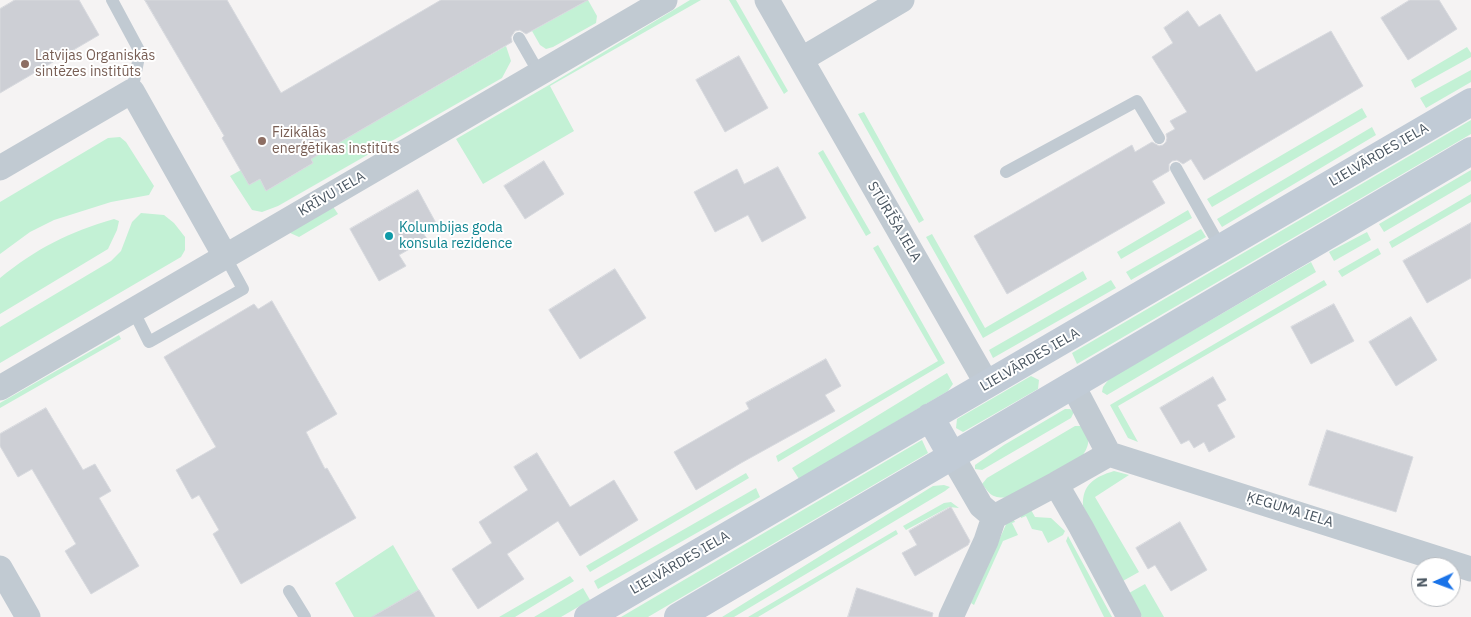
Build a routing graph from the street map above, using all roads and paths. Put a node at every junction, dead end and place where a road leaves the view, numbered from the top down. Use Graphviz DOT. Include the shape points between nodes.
graph roads {
  1 [pos="112,0"];
  2 [pos="665,0"];
  3 [pos="767,0"];
  4 [pos="902,0"];
  5 [pos="519,38"];
  6 [pos="802,59"];
  7 [pos="539,74"];
  8 [pos="132,91"];
  9 [pos="1471,102"];
  10 [pos="1159,138"];
  11 [pos="1471,151"];
  12 [pos="0,168"];
  13 [pos="1176,168"];
  14 [pos="1006,172"];
  15 [pos="1221,248"];
  16 [pos="225,256"];
  17 [pos="133,310"];
  18 [pos="1051,348"];
  19 [pos="987,384"];
  20 [pos="1072,384"];
  21 [pos="0,388"];
  22 [pos="930,417"];
  23 [pos="1109,454"];
  24 [pos="952,456"];
  25 [pos="1056,484"];
  26 [pos="994,517"];
  27 [pos="0,568"];
  28 [pos="1471,569"];
  29 [pos="289,591"];
  30 [pos="28,617"];
  31 [pos="304,617"];
  32 [pos="588,617"];
  33 [pos="678,617"];
  34 [pos="951,617"];
  35 [pos="1129,617"];
  1 -- 8 [label="lane" via="140,52"];
  2 -- 7 [label="street, KRĪVU IELA"];
  3 -- 6 [label="street, STŪRĪŠA IELA"];
  4 -- 6 [label="street"];
  5 -- 7 [label="lane"];
  6 -- 19 [label="street, STŪRĪŠA IELA"];
  7 -- 16 [label="street, KRĪVU IELA"];
  8 -- 12 [label="street"];
  8 -- 16 [label="street"];
  9 -- 15 [label="main road, LIELVĀRDES IELA"];
  10 -- 14 [label="lane" via="1137,101"];
  11 -- 20 [label="main road"];
  13 -- 15 [label="lane"];
  15 -- 18 [label="main road, LIELVĀRDES IELA"];
  16 -- 17 [label="street, KRĪVU IELA"];
  16 -- 17 [label="lane" via="243,289 149,342"];
  17 -- 21 [label="street, KRĪVU IELA"];
  18 -- 19 [label="main road, LIELVĀRDES IELA"];
  18 -- 20 [label="main road"];
  19 -- 22 [label="main road, LIELVĀRDES IELA"];
  20 -- 23 [label="street"];
  20 -- 24 [label="main road"];
  22 -- 24 [label="main road"];
  22 -- 32 [label="main road, LIELVĀRDES IELA"];
  23 -- 25 [label="street"];
  23 -- 28 [label="street, ĶEGUMA IELA"];
  24 -- 26 [label="street" via="981,506"];
  24 -- 33 [label="main road"];
  25 -- 26 [label="street"];
  25 -- 35 [label="street"];
  26 -- 34 [label="street"];
  27 -- 30 [label="street"];
  29 -- 31 [label="lane"];
}
